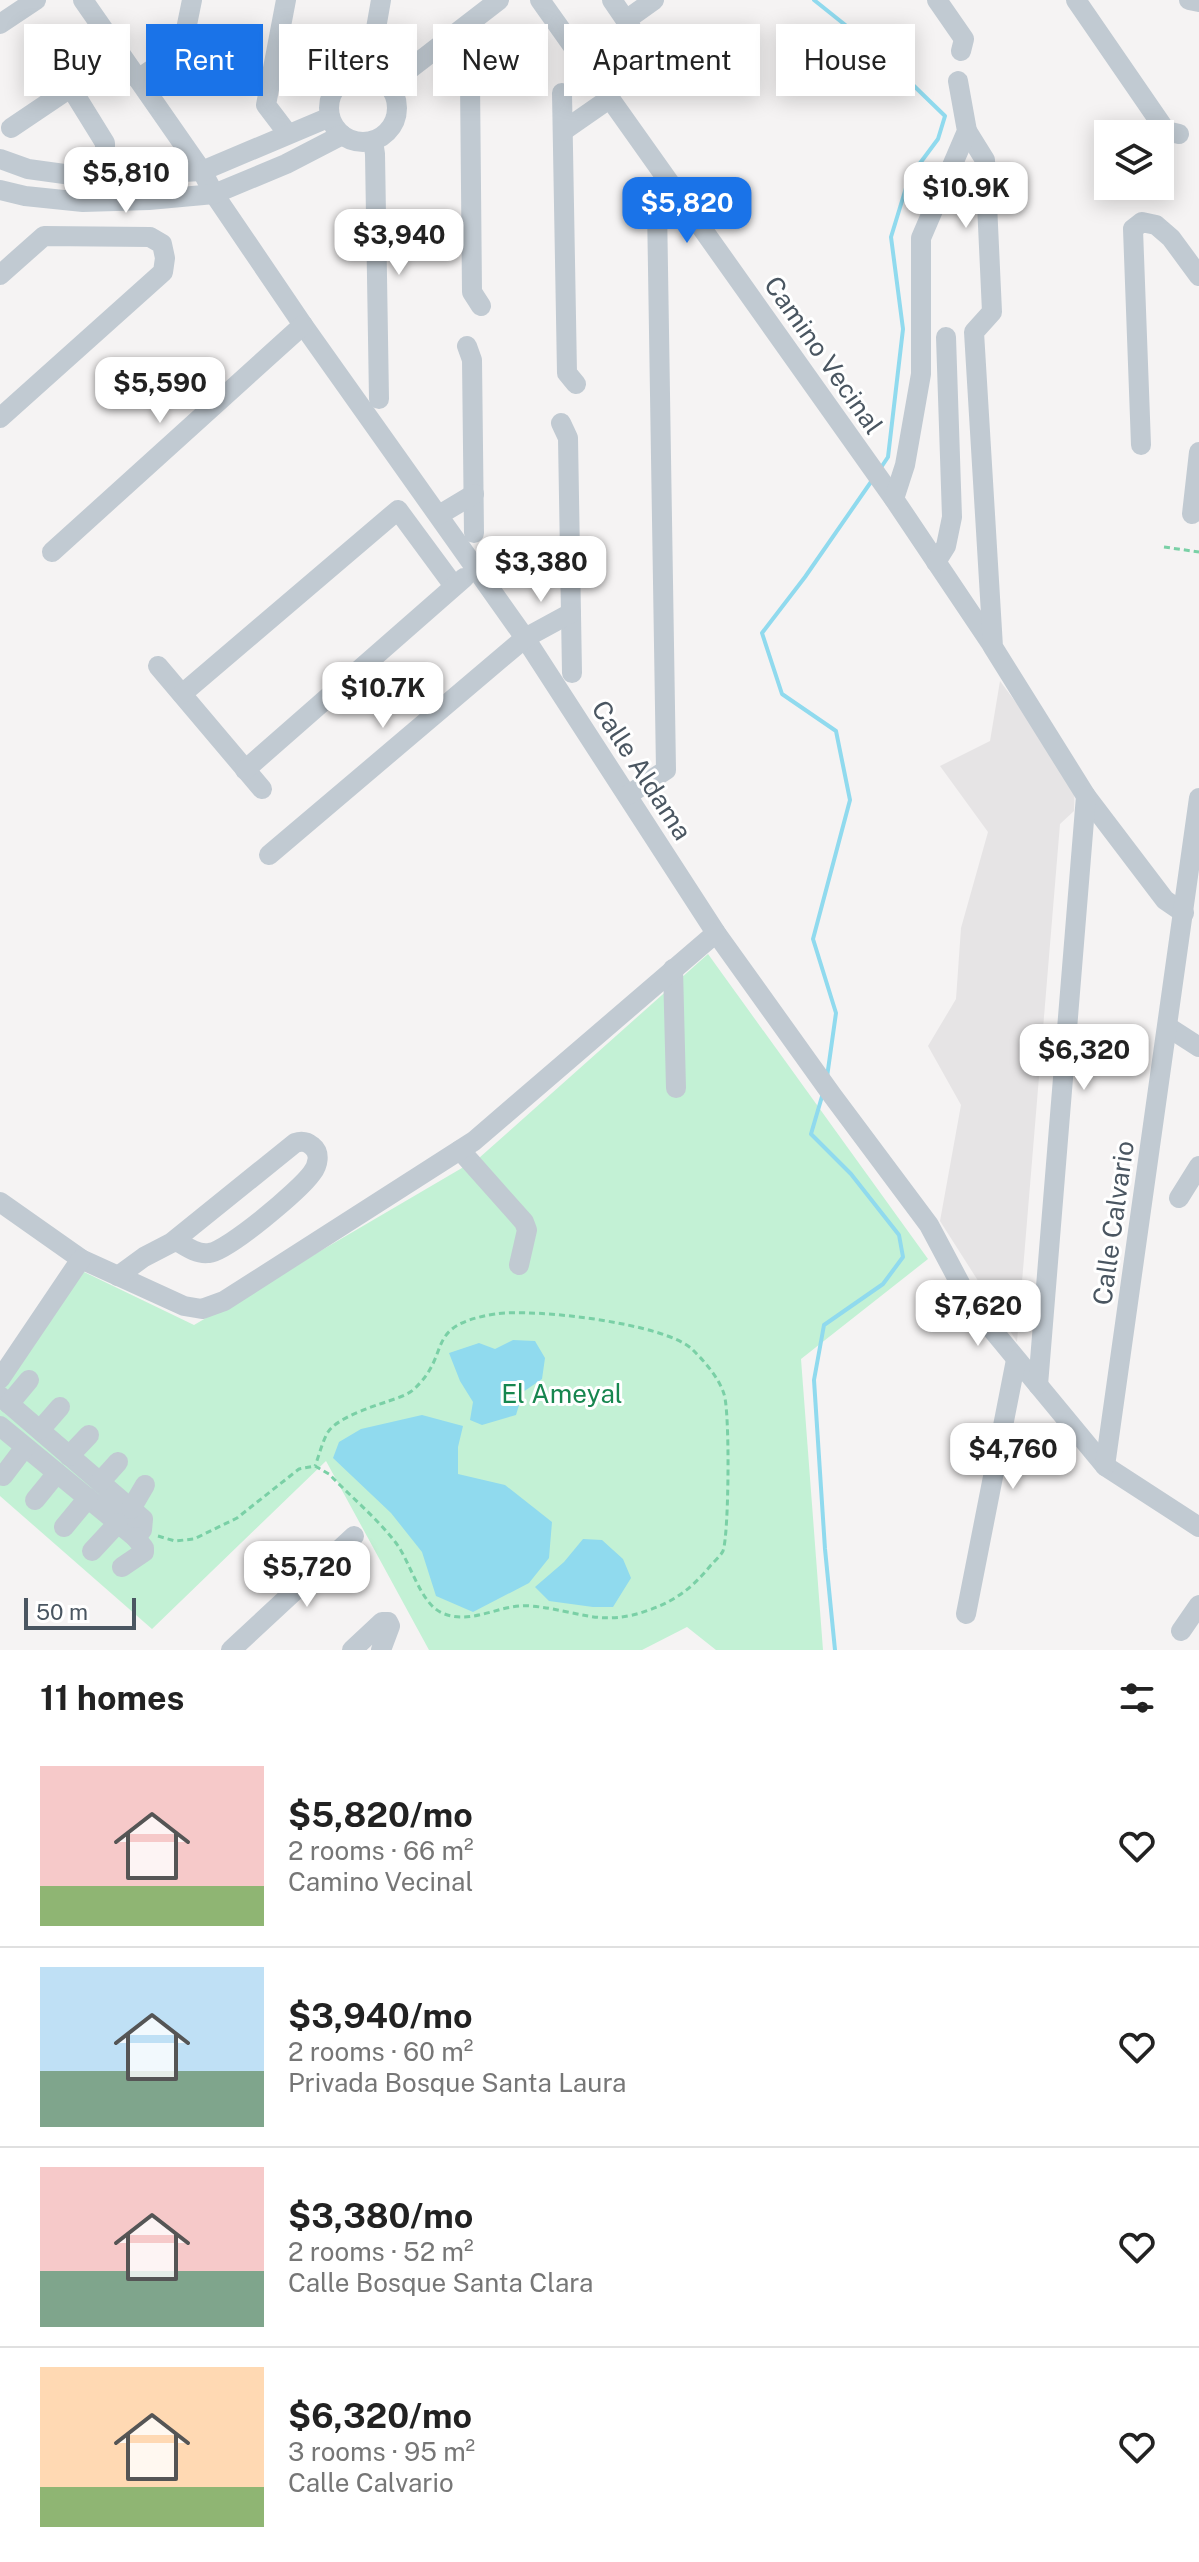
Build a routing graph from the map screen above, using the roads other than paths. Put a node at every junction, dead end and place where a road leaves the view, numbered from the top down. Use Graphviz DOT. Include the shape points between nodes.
graph roads {
  1 [pos="36,0"];
  2 [pos="83,0"];
  3 [pos="192,0"];
  4 [pos="286,0"];
  5 [pos="381,0"];
  6 [pos="499,0"];
  7 [pos="540,0"];
  8 [pos="612,0"];
  9 [pos="654,0"];
  10 [pos="937,0"];
  11 [pos="1076,0"];
  12 [pos="1189,0"];
  13 [pos="1199,2"];
  14 [pos="626,20"];
  15 [pos="0,24"];
  16 [pos="377,24"];
  17 [pos="468,24"];
  18 [pos="629,24"];
  19 [pos="433,51"];
  20 [pos="961,51"];
  21 [pos="417,63"];
  22 [pos="144,76"];
  23 [pos="958,81"];
  24 [pos="562,93"];
  25 [pos="59,96"];
  26 [pos="76,96"];
  27 [pos="331,96"];
  28 [pos="395,96"];
  29 [pos="470,96"];
  30 [pos="609,99"];
  31 [pos="330,117"];
  32 [pos="11,128"];
  33 [pos="284,128"];
  34 [pos="563,131"];
  35 [pos="967,131"];
  36 [pos="1179,134"];
  37 [pos="342,135"];
  38 [pos="374,148"];
  39 [pos="0,159"];
  40 [pos="28,169"];
  41 [pos="202,171"];
  42 [pos="105,176"];
  43 [pos="0,190"];
  44 [pos="675,190"];
  45 [pos="214,194"];
  46 [pos="25,196"];
  47 [pos="83,202"];
  48 [pos="83,236"];
  49 [pos="0,275"];
  50 [pos="1199,276"];
  51 [pos="481,306"];
  52 [pos="300,329"];
  53 [pos="946,337"];
  54 [pos="467,346"];
  55 [pos="576,384"];
  56 [pos="379,399"];
  57 [pos="0,418"];
  58 [pos="561,423"];
  59 [pos="1141,445"];
  60 [pos="1199,452"];
  61 [pos="882,482"];
  62 [pos="474,494"];
  63 [pos="1192,514"];
  64 [pos="439,515"];
  65 [pos="474,533"];
  66 [pos="52,552"];
  67 [pos="936,562"];
  68 [pos="465,577"];
  69 [pos="571,613"];
  70 [pos="525,638"];
  71 [pos="993,647"];
  72 [pos="158,666"];
  73 [pos="572,673"];
  74 [pos="182,694"];
  75 [pos="245,770"];
  76 [pos="262,789"];
  77 [pos="628,795"];
  78 [pos="1086,796"];
  79 [pos="1199,798"];
  80 [pos="269,855"];
  81 [pos="1184,913"];
  82 [pos="716,933"];
  83 [pos="673,969"];
  84 [pos="1168,1027"];
  85 [pos="1199,1047"];
  86 [pos="676,1088"];
  87 [pos="460,1150"];
  88 [pos="1199,1166"];
  89 [pos="1179,1198"];
  90 [pos="0,1202"];
  91 [pos="175,1240"];
  92 [pos="81,1259"];
  93 [pos="519,1265"];
  94 [pos="118,1276"];
  95 [pos="1016,1360"];
  96 [pos="0,1379"];
  97 [pos="29,1380"];
  98 [pos="1038,1385"];
  99 [pos="4,1400"];
  100 [pos="60,1407"];
  101 [pos="0,1426"];
  102 [pos="40,1430"];
  103 [pos="89,1435"];
  104 [pos="25,1447"];
  105 [pos="69,1456"];
  106 [pos="118,1462"];
  107 [pos="1105,1466"];
  108 [pos="57,1473"];
  109 [pos="3,1476"];
  110 [pos="145,1485"];
  111 [pos="94,1490"];
  112 [pos="35,1500"];
  113 [pos="124,1516"];
  114 [pos="64,1527"];
  115 [pos="1199,1527"];
  116 [pos="354,1536"];
  117 [pos="92,1551"];
  118 [pos="122,1567"];
  119 [pos="1199,1605"];
  120 [pos="966,1614"];
  121 [pos="1181,1631"];
  122 [pos="231,1650"];
  123 [pos="352,1650"];
  124 [pos="381,1650"];
  1 -- 15 [label="street"];
  2 -- 22 [label="street, Calle Aldama"];
  3 -- 22 [label="street" via="182,49"];
  4 -- 33 [label="street" via="266,105"];
  5 -- 16 [label="street"];
  6 -- 17 [label="street"];
  7 -- 30 [label="street, Camino Vecinal"];
  8 -- 14 [label="street"];
  9 -- 14 [label="street"];
  10 -- 20 [label="street" via="964,39"];
  11 -- 36 [label="street" via="1166,131"];
  12 -- 13 [label="street"];
  14 -- 18 [label="street"];
  19 -- 21 [label="street"];
  22 -- 41 [label="street, Calle Aldama"];
  23 -- 35 [label="street"];
  24 -- 34 [label="street"];
  25 -- 32 [label="street"];
  26 -- 42 [label="street" via="105,143"];
  27 -- 31 [label="street"];
  28 -- 38 [label="street" via="394,124"];
  29 -- 51 [label="street" via="472,292"];
  30 -- 34 [label="street"];
  30 -- 44 [label="street, Camino Vecinal"];
  31 -- 33 [label="street"];
  31 -- 37 [label="street"];
  33 -- 41 [label="street"];
  34 -- 55 [label="street" via="567,373"];
  35 -- 61 [label="street" via="921,238 921,374 905,465"];
  35 -- 71 [label="street" via="985,160 992,312 974,332"];
  37 -- 38 [label="street"];
  37 -- 45 [label="street"];
  38 -- 56 [label="street"];
  39 -- 40 [label="street"];
  40 -- 42 [label="street"];
  40 -- 46 [label="street"];
  41 -- 42 [label="street"];
  41 -- 45 [label="street, Calle Aldama"];
  43 -- 46 [label="street"];
  44 -- 61 [label="street, Camino Vecinal"];
  44 -- 77 [label="street" via="657,206 666,770"];
  45 -- 47 [label="street"];
  45 -- 52 [label="street, Calle Aldama"];
  46 -- 47 [label="street"];
  47 -- 48 [label="street"];
  48 -- 49 [label="street" via="44,236"];
  48 -- 57 [label="street" via="150,237 162,244 163,272"];
  50 -- 59 [label="street" via="1156,225 1142,222 1133,229"];
  52 -- 64 [label="street, Calle Aldama"];
  52 -- 66 [label="street"];
  53 -- 67 [label="street" via="952,517 946,546"];
  54 -- 62 [label="street" via="472,360"];
  58 -- 69 [label="street" via="568,438"];
  60 -- 63 [label="street"];
  61 -- 67 [label="street, Camino Vecinal"];
  62 -- 64 [label="street"];
  62 -- 65 [label="street"];
  64 -- 68 [label="street, Calle Aldama"];
  67 -- 71 [label="street, Camino Vecinal"];
  68 -- 70 [label="street, Calle Aldama"];
  68 -- 74 [label="street" via="398,510"];
  68 -- 75 [label="street"];
  69 -- 70 [label="street"];
  69 -- 73 [label="street"];
  70 -- 77 [label="street, Calle Aldama"];
  70 -- 80 [label="street"];
  71 -- 78 [label="street, Camino Vecinal"];
  72 -- 74 [label="street"];
  74 -- 75 [label="street"];
  75 -- 76 [label="street"];
  77 -- 82 [label="street, Calle Aldama"];
  78 -- 81 [label="street, Camino Vecinal" via="1165,900"];
  78 -- 98 [label="street"];
  79 -- 81 [label="street, Calle Calvario"];
  81 -- 84 [label="street, Calle Calvario"];
  82 -- 83 [label="street"];
  82 -- 95 [label="street, Calle Aldama" via="929,1225 971,1304"];
  83 -- 86 [label="street"];
  83 -- 87 [label="street"];
  84 -- 85 [label="street"];
  84 -- 107 [label="street, Calle Calvario"];
  87 -- 93 [label="street" via="524,1222"];
  87 -- 94 [label="street" via="224,1301 202,1309 184,1306"];
  88 -- 89 [label="street"];
  90 -- 92 [label="street"];
  91 -- 91 [label="street" via="295,1143 311,1144 318,1152 314,1172 292,1195 223,1248 205,1254"];
  91 -- 94 [label="street"];
  92 -- 94 [label="street"];
  92 -- 96 [label="street"];
  95 -- 98 [label="street, Calle Aldama"];
  95 -- 120 [label="street"];
  97 -- 99 [label="street"];
  98 -- 107 [label="street, Calle Aldama"];
  99 -- 102 [label="street"];
  100 -- 102 [label="street"];
  101 -- 104 [label="street"];
  102 -- 105 [label="street"];
  103 -- 105 [label="street"];
  104 -- 108 [label="street"];
  104 -- 109 [label="street"];
  105 -- 111 [label="street"];
  106 -- 111 [label="street"];
  107 -- 115 [label="street, Calle Aldama"];
  108 -- 111 [label="street"];
  108 -- 112 [label="street"];
  110 -- 113 [label="street"];
  111 -- 113 [label="street"];
  111 -- 114 [label="street"];
  113 -- 117 [label="street"];
  113 -- 118 [label="street" via="144,1552"];
  116 -- 122 [label="street"];
  119 -- 121 [label="street"];
  123 -- 124 [label="street" via="388,1622"];
}
